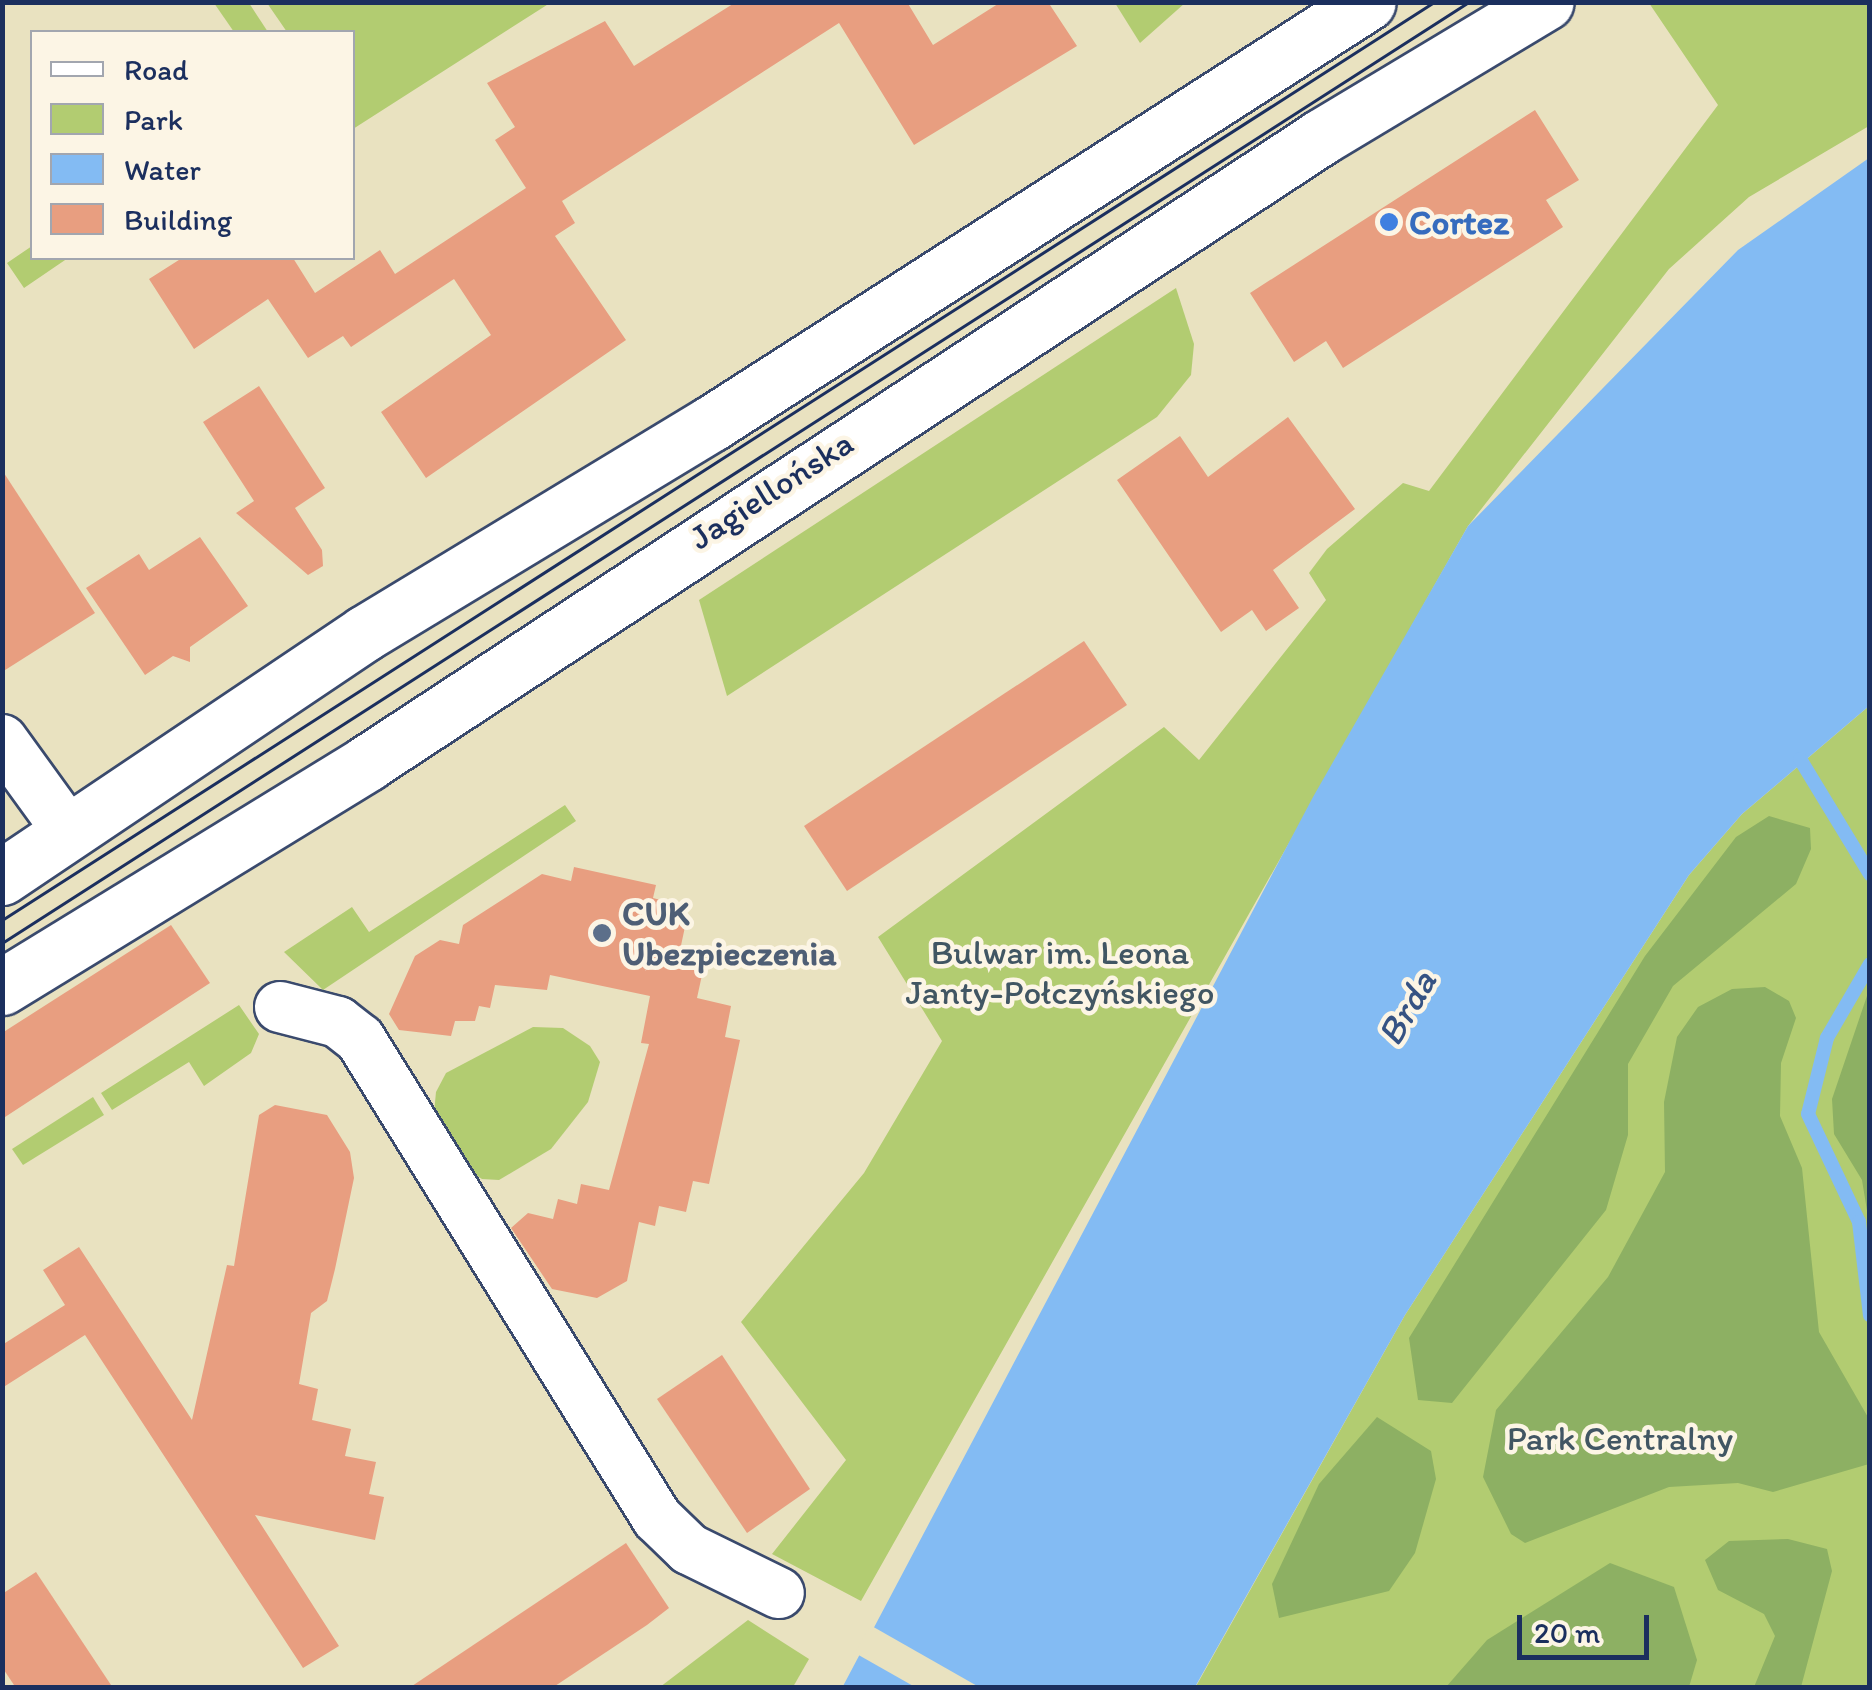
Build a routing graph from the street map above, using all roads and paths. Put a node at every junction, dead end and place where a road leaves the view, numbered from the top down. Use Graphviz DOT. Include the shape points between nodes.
graph roads {
  1 [pos="1368,2"];
  2 [pos="1546,2"];
  3 [pos="2,740"];
  4 [pos="70,834"];
  5 [pos="2,877"];
  6 [pos="2,987"];
  7 [pos="280,1007"];
  8 [pos="779,1593"];
  1 -- 4 [label="main road" via="712,424 365,633"];
  2 -- 6 [label="main road, Jagiellońska" via="1321,137 367,763"];
  3 -- 4 [label="street"];
  4 -- 5 [label="main road"];
  7 -- 8 [label="street" via="338,1022 360,1039 657,1518 689,1548"];
}
